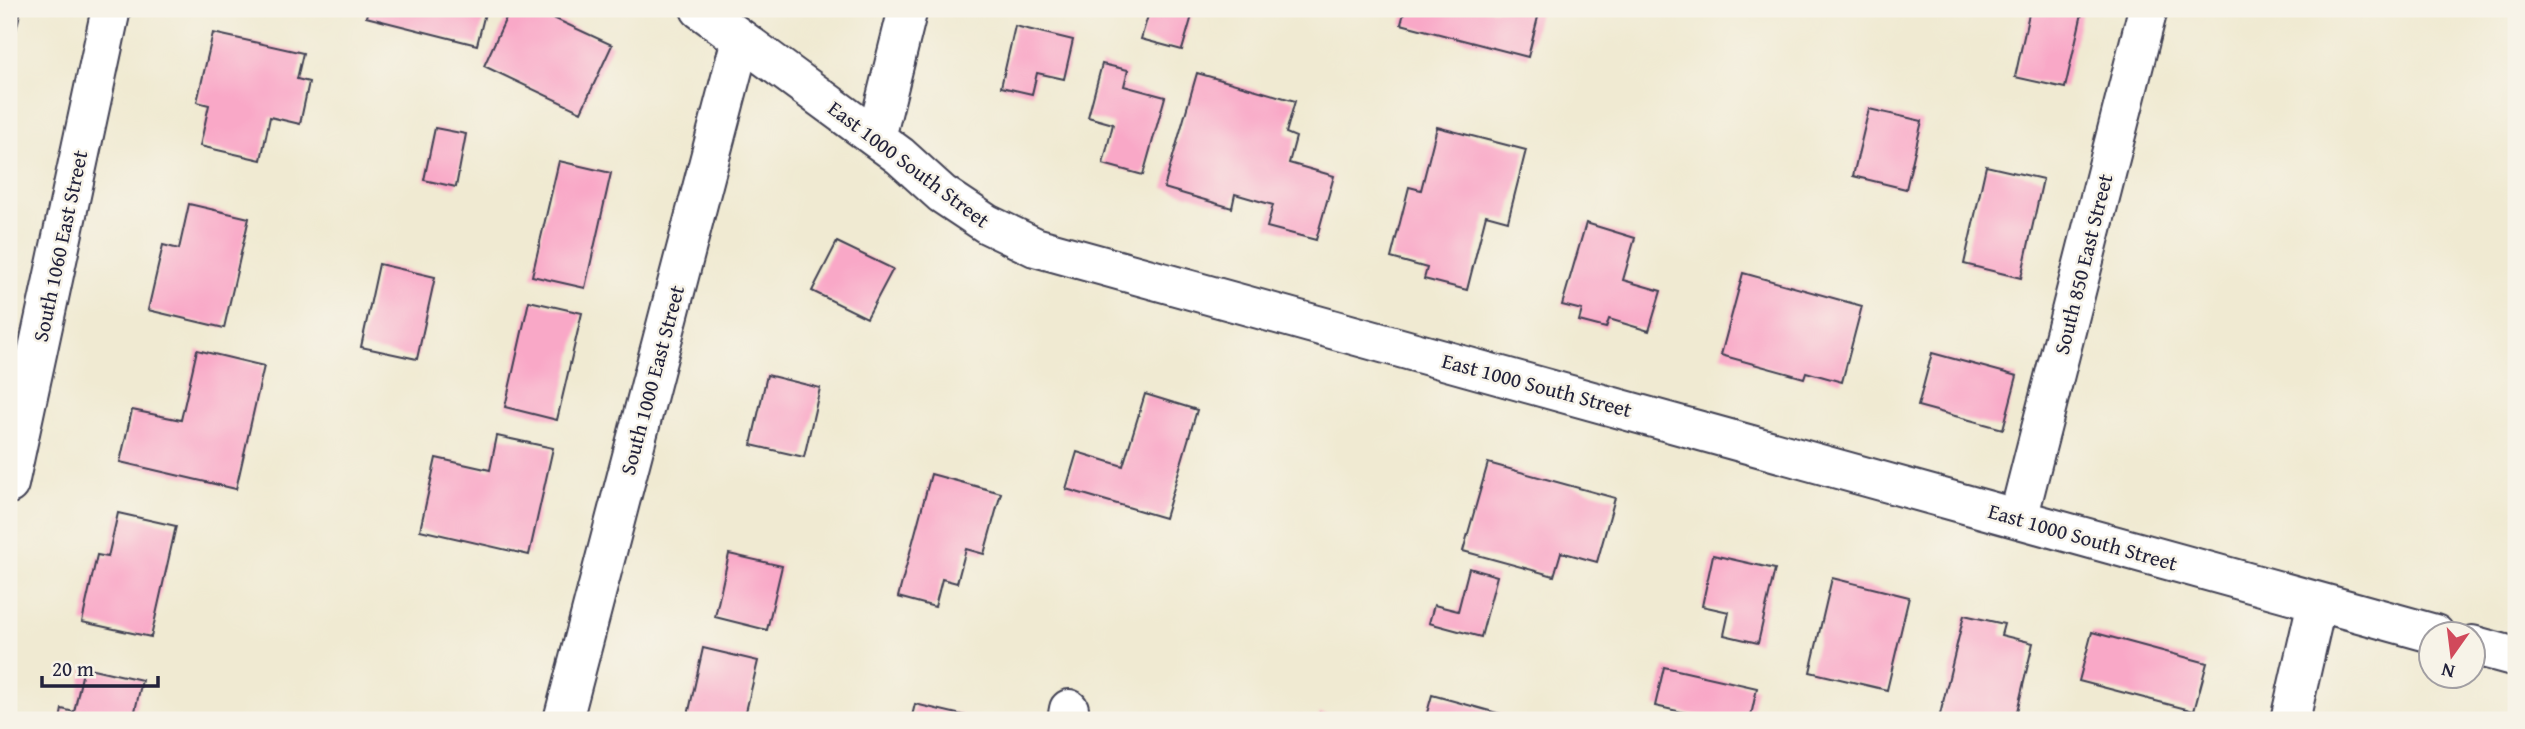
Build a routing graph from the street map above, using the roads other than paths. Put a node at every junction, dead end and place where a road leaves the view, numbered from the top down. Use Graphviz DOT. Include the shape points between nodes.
graph roads {
  1 [pos="111,9"];
  2 [pos="700,9"];
  3 [pos="908,9"];
  4 [pos="2148,9"];
  5 [pos="741,39"];
  6 [pos="876,138"];
  7 [pos="9,484"];
  8 [pos="2018,519"];
  9 [pos="2317,602"];
  10 [pos="2416,630"];
  11 [pos="2486,649"];
  12 [pos="2516,657"];
  13 [pos="564,720"];
  14 [pos="2290,720"];
  1 -- 7 [label="street, South 1060 East Street"];
  2 -- 5 [label="street, East 1000 South Street"];
  3 -- 6 [label="street"];
  4 -- 8 [label="street, South 850 East Street"];
  5 -- 6 [label="street, East 1000 South Street"];
  5 -- 13 [label="street, South 1000 East Street"];
  6 -- 8 [label="street, East 1000 South Street" via="964,209 1035,247"];
  8 -- 9 [label="street, East 1000 South Street"];
  9 -- 10 [label="street, East 1000 South Street"];
  9 -- 14 [label="street"];
  11 -- 12 [label="street"];
}
